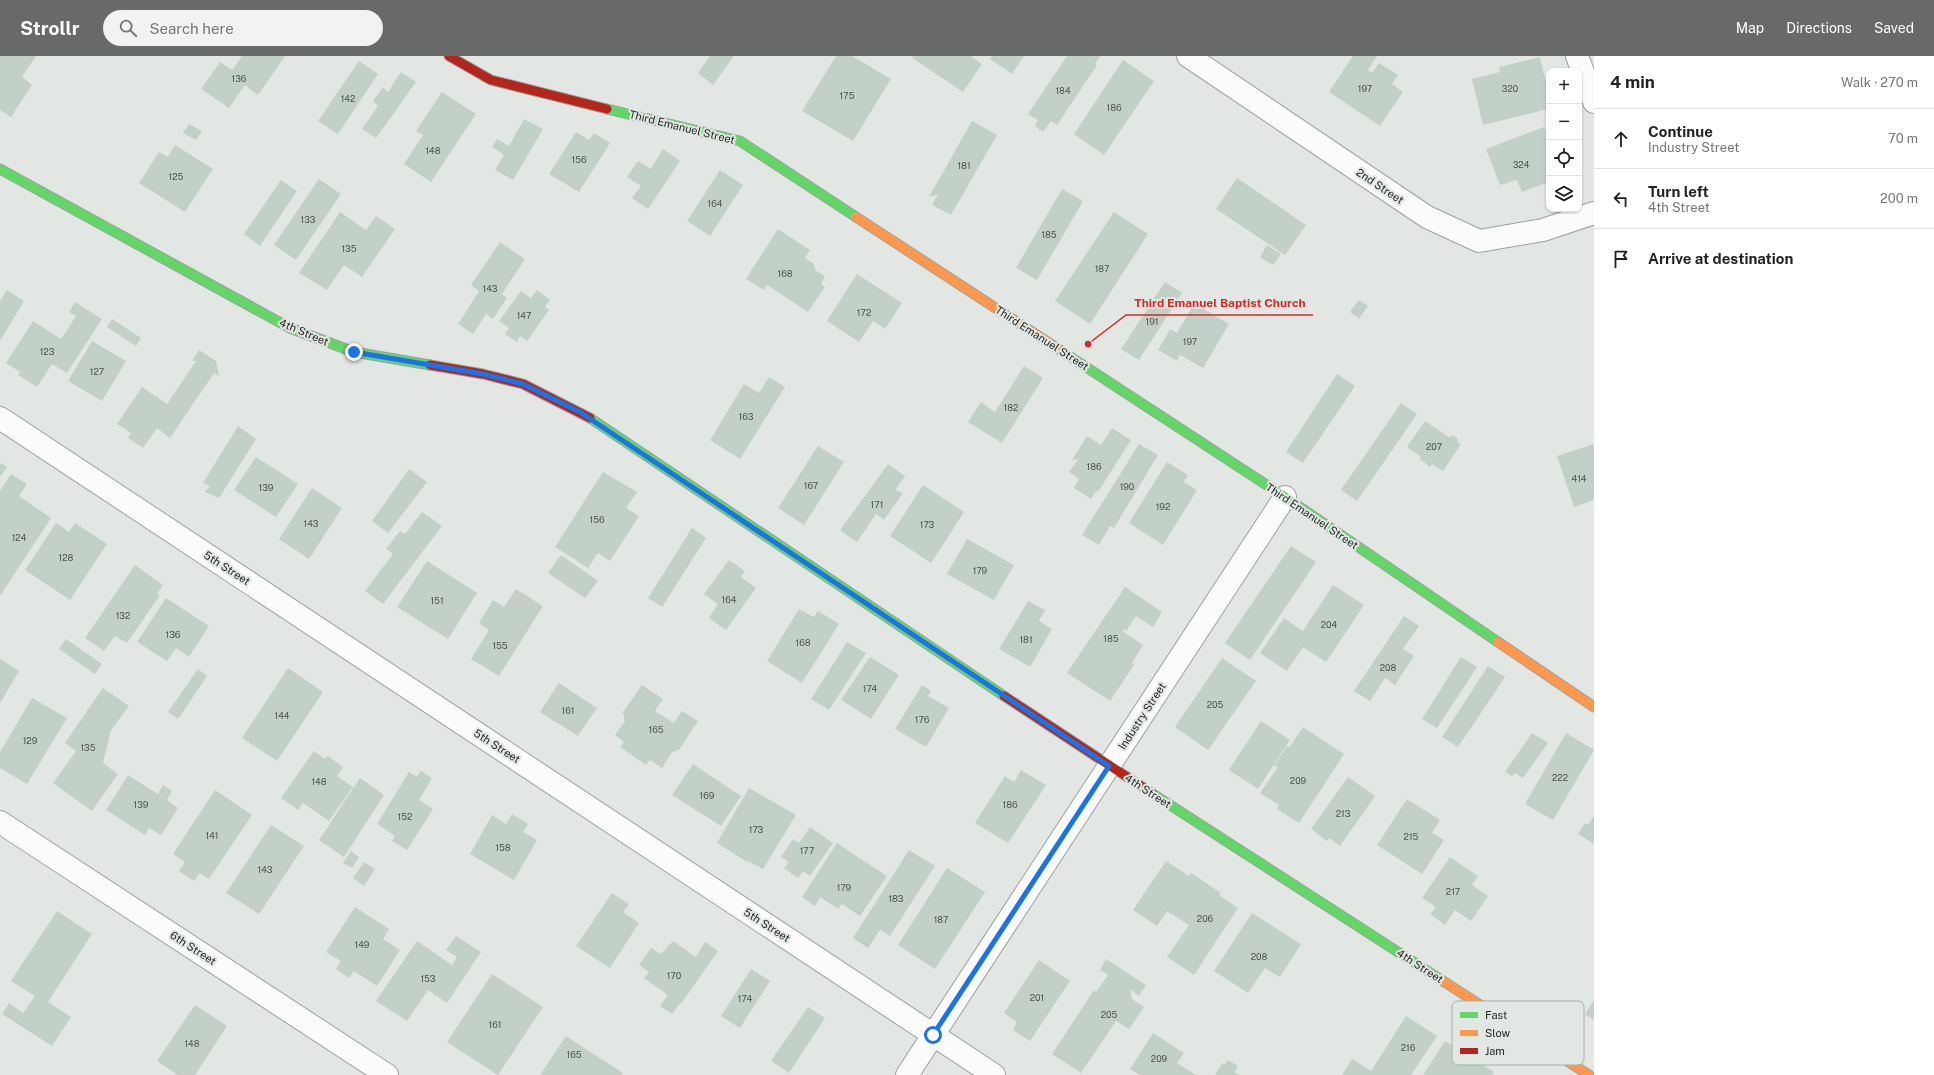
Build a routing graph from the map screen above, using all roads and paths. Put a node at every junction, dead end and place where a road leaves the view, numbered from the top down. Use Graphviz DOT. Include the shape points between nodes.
graph roads {
  1 [pos="449,56"];
  2 [pos="1188,56"];
  3 [pos="1577,56"];
  4 [pos="1594,102"];
  5 [pos="0,169"];
  6 [pos="1594,213"];
  7 [pos="0,418"];
  8 [pos="1285,497"];
  9 [pos="1594,707"];
  10 [pos="1109,766"];
  11 [pos="0,822"];
  12 [pos="1474,1001"];
  13 [pos="933,1035"];
  14 [pos="1573,1065"];
  15 [pos="387,1075"];
  16 [pos="907,1075"];
  17 [pos="994,1075"];
  18 [pos="1589,1075"];
  1 -- 8 [label="street, Third Emanuel Street" via="491,80 740,141"];
  2 -- 6 [label="street, 2nd Street" via="1427,217 1479,241 1543,230"];
  3 -- 4 [label="street"];
  5 -- 10 [label="street, 4th Street" via="290,328 354,352 483,374 523,384 580,412"];
  7 -- 13 [label="street, 5th Street"];
  8 -- 9 [label="street, Third Emanuel Street"];
  8 -- 10 [label="street, Industry Street"];
  10 -- 12 [label="street, 4th Street"];
  10 -- 13 [label="street, Industry Street"];
  11 -- 15 [label="street, 6th Street"];
  13 -- 16 [label="street, Industry Street"];
  13 -- 17 [label="street, 5th Street"];
  14 -- 18 [label="street, 4th Street"];
}
